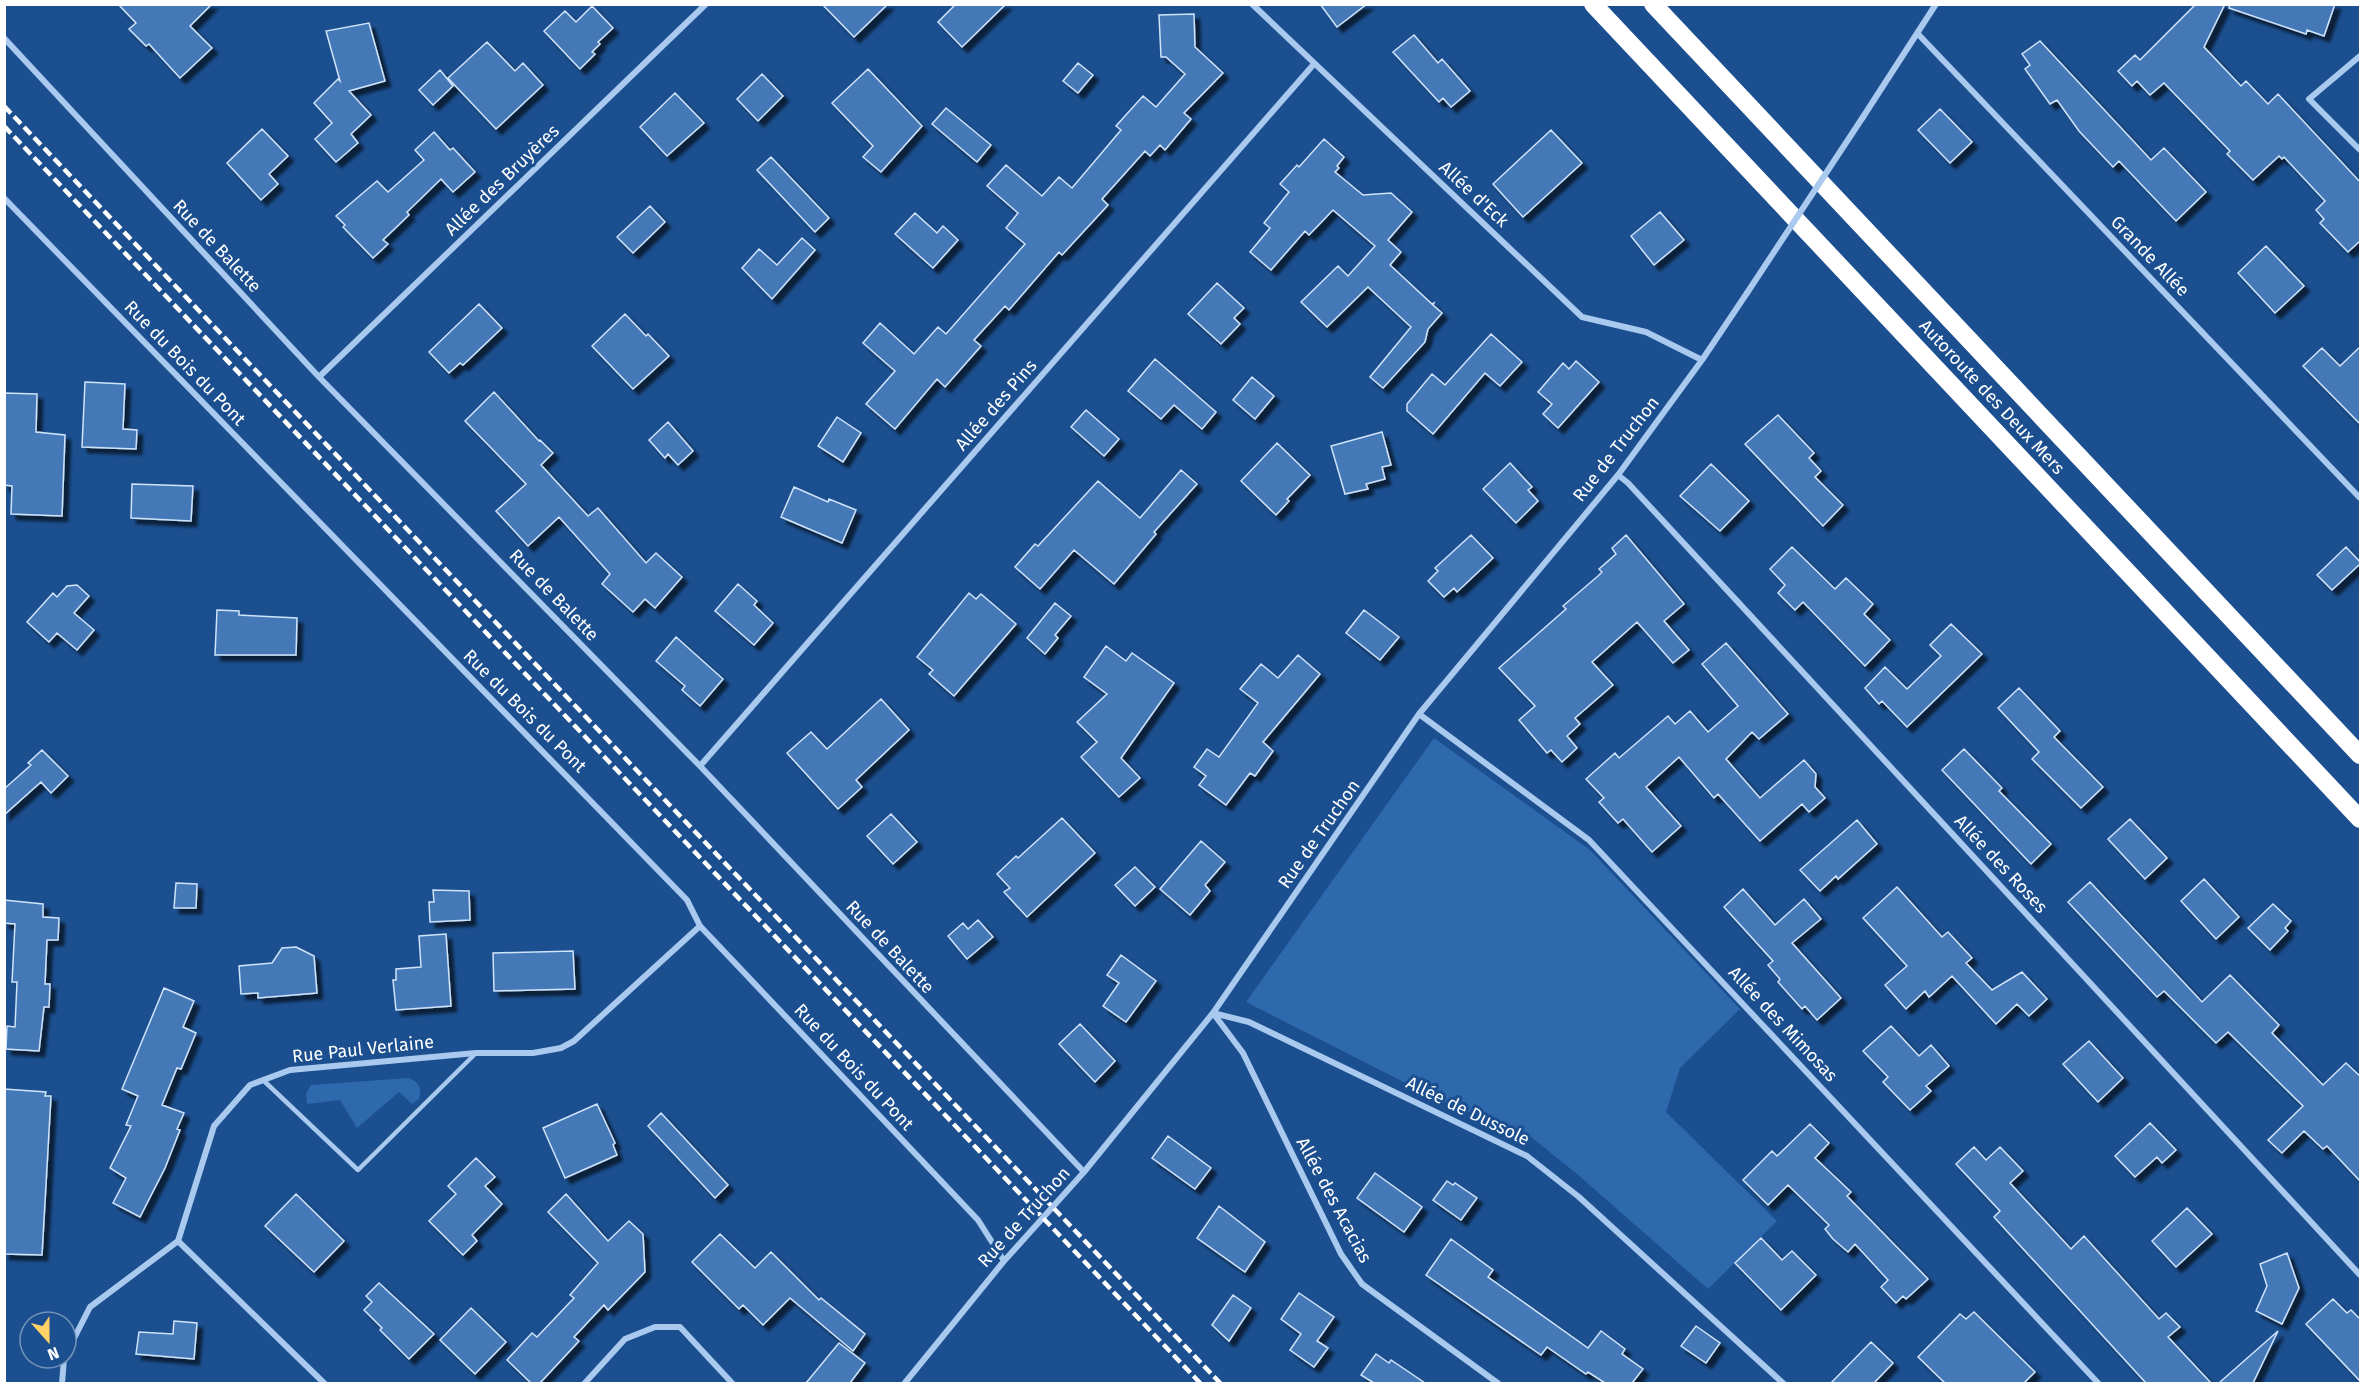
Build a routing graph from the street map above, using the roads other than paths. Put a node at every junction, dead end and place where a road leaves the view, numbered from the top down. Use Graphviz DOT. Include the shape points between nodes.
graph roads {
  1 [pos="706,4"];
  2 [pos="1252,4"];
  3 [pos="1593,4"];
  4 [pos="1653,4"];
  5 [pos="1936,4"];
  6 [pos="1918,34"];
  7 [pos="4,38"];
  8 [pos="2361,56"];
  9 [pos="1314,64"];
  10 [pos="2361,150"];
  11 [pos="4,198"];
  12 [pos="1702,360"];
  13 [pos="319,377"];
  14 [pos="1618,475"];
  15 [pos="2361,498"];
  16 [pos="1419,714"];
  17 [pos="2361,755"];
  18 [pos="700,766"];
  19 [pos="2361,819"];
  20 [pos="700,926"];
  21 [pos="1213,1013"];
  22 [pos="476,1053"];
  23 [pos="263,1080"];
  24 [pos="1084,1172"];
  25 [pos="178,1241"];
  26 [pos="1004,1261"];
  27 [pos="2361,1275"];
  28 [pos="78,1331"];
  29 [pos="325,1383"];
  30 [pos="584,1383"];
  31 [pos="733,1383"];
  32 [pos="904,1383"];
  33 [pos="1499,1383"];
  34 [pos="1784,1383"];
  35 [pos="2099,1383"];
  1 -- 13 [label="street, Allée des Bruyères"];
  2 -- 9 [label="street, Allée d'Eck"];
  3 -- 19 [label="highway, Autoroute des Deux Mers"];
  4 -- 17 [label="highway, Autoroute des Deux Mers"];
  5 -- 6 [label="street"];
  6 -- 12 [label="street, Rue de Truchon, bridge"];
  6 -- 15 [label="street, Grande Allée"];
  7 -- 13 [label="street, Rue de Balette"];
  8 -- 10 [label="street" via="2309,99"];
  9 -- 12 [label="street, Allée d'Eck" via="1582,317 1646,332"];
  9 -- 18 [label="street, Allée des Pins"];
  11 -- 20 [label="street, Rue du Bois du Pont" via="610,818 687,900"];
  12 -- 14 [label="street, Rue de Truchon"];
  13 -- 18 [label="street, Rue de Balette"];
  14 -- 16 [label="street, Rue de Truchon"];
  14 -- 27 [label="street, Allée des Roses"];
  16 -- 21 [label="street, Rue de Truchon"];
  16 -- 35 [label="street, Allée des Mimosas" via="1589,840"];
  18 -- 24 [label="street, Rue de Balette"];
  20 -- 22 [label="street, Rue Paul Verlaine" via="574,1041 561,1048 533,1053"];
  20 -- 26 [label="street, Rue du Bois du Pont" via="978,1220"];
  21 -- 24 [label="street, Rue de Truchon"];
  21 -- 33 [label="street, Allée des Acacias" via="1243,1053 1341,1254 1362,1284"];
  21 -- 34 [label="street, Allée de Dussole" via="1249,1022 1527,1156 1579,1197"];
  22 -- 23 [label="street, Rue Paul Verlaine" via="290,1070"];
  22 -- 23 [label="lane" via="358,1170"];
  23 -- 25 [label="street, Rue Paul Verlaine" via="250,1085 214,1126"];
  24 -- 26 [label="street, Rue de Truchon"];
  25 -- 28 [label="street" via="90,1307"];
  25 -- 29 [label="street"];
  26 -- 32 [label="street, Rue de Truchon"];
  30 -- 31 [label="street" via="625,1338 655,1327 680,1327"];
}
